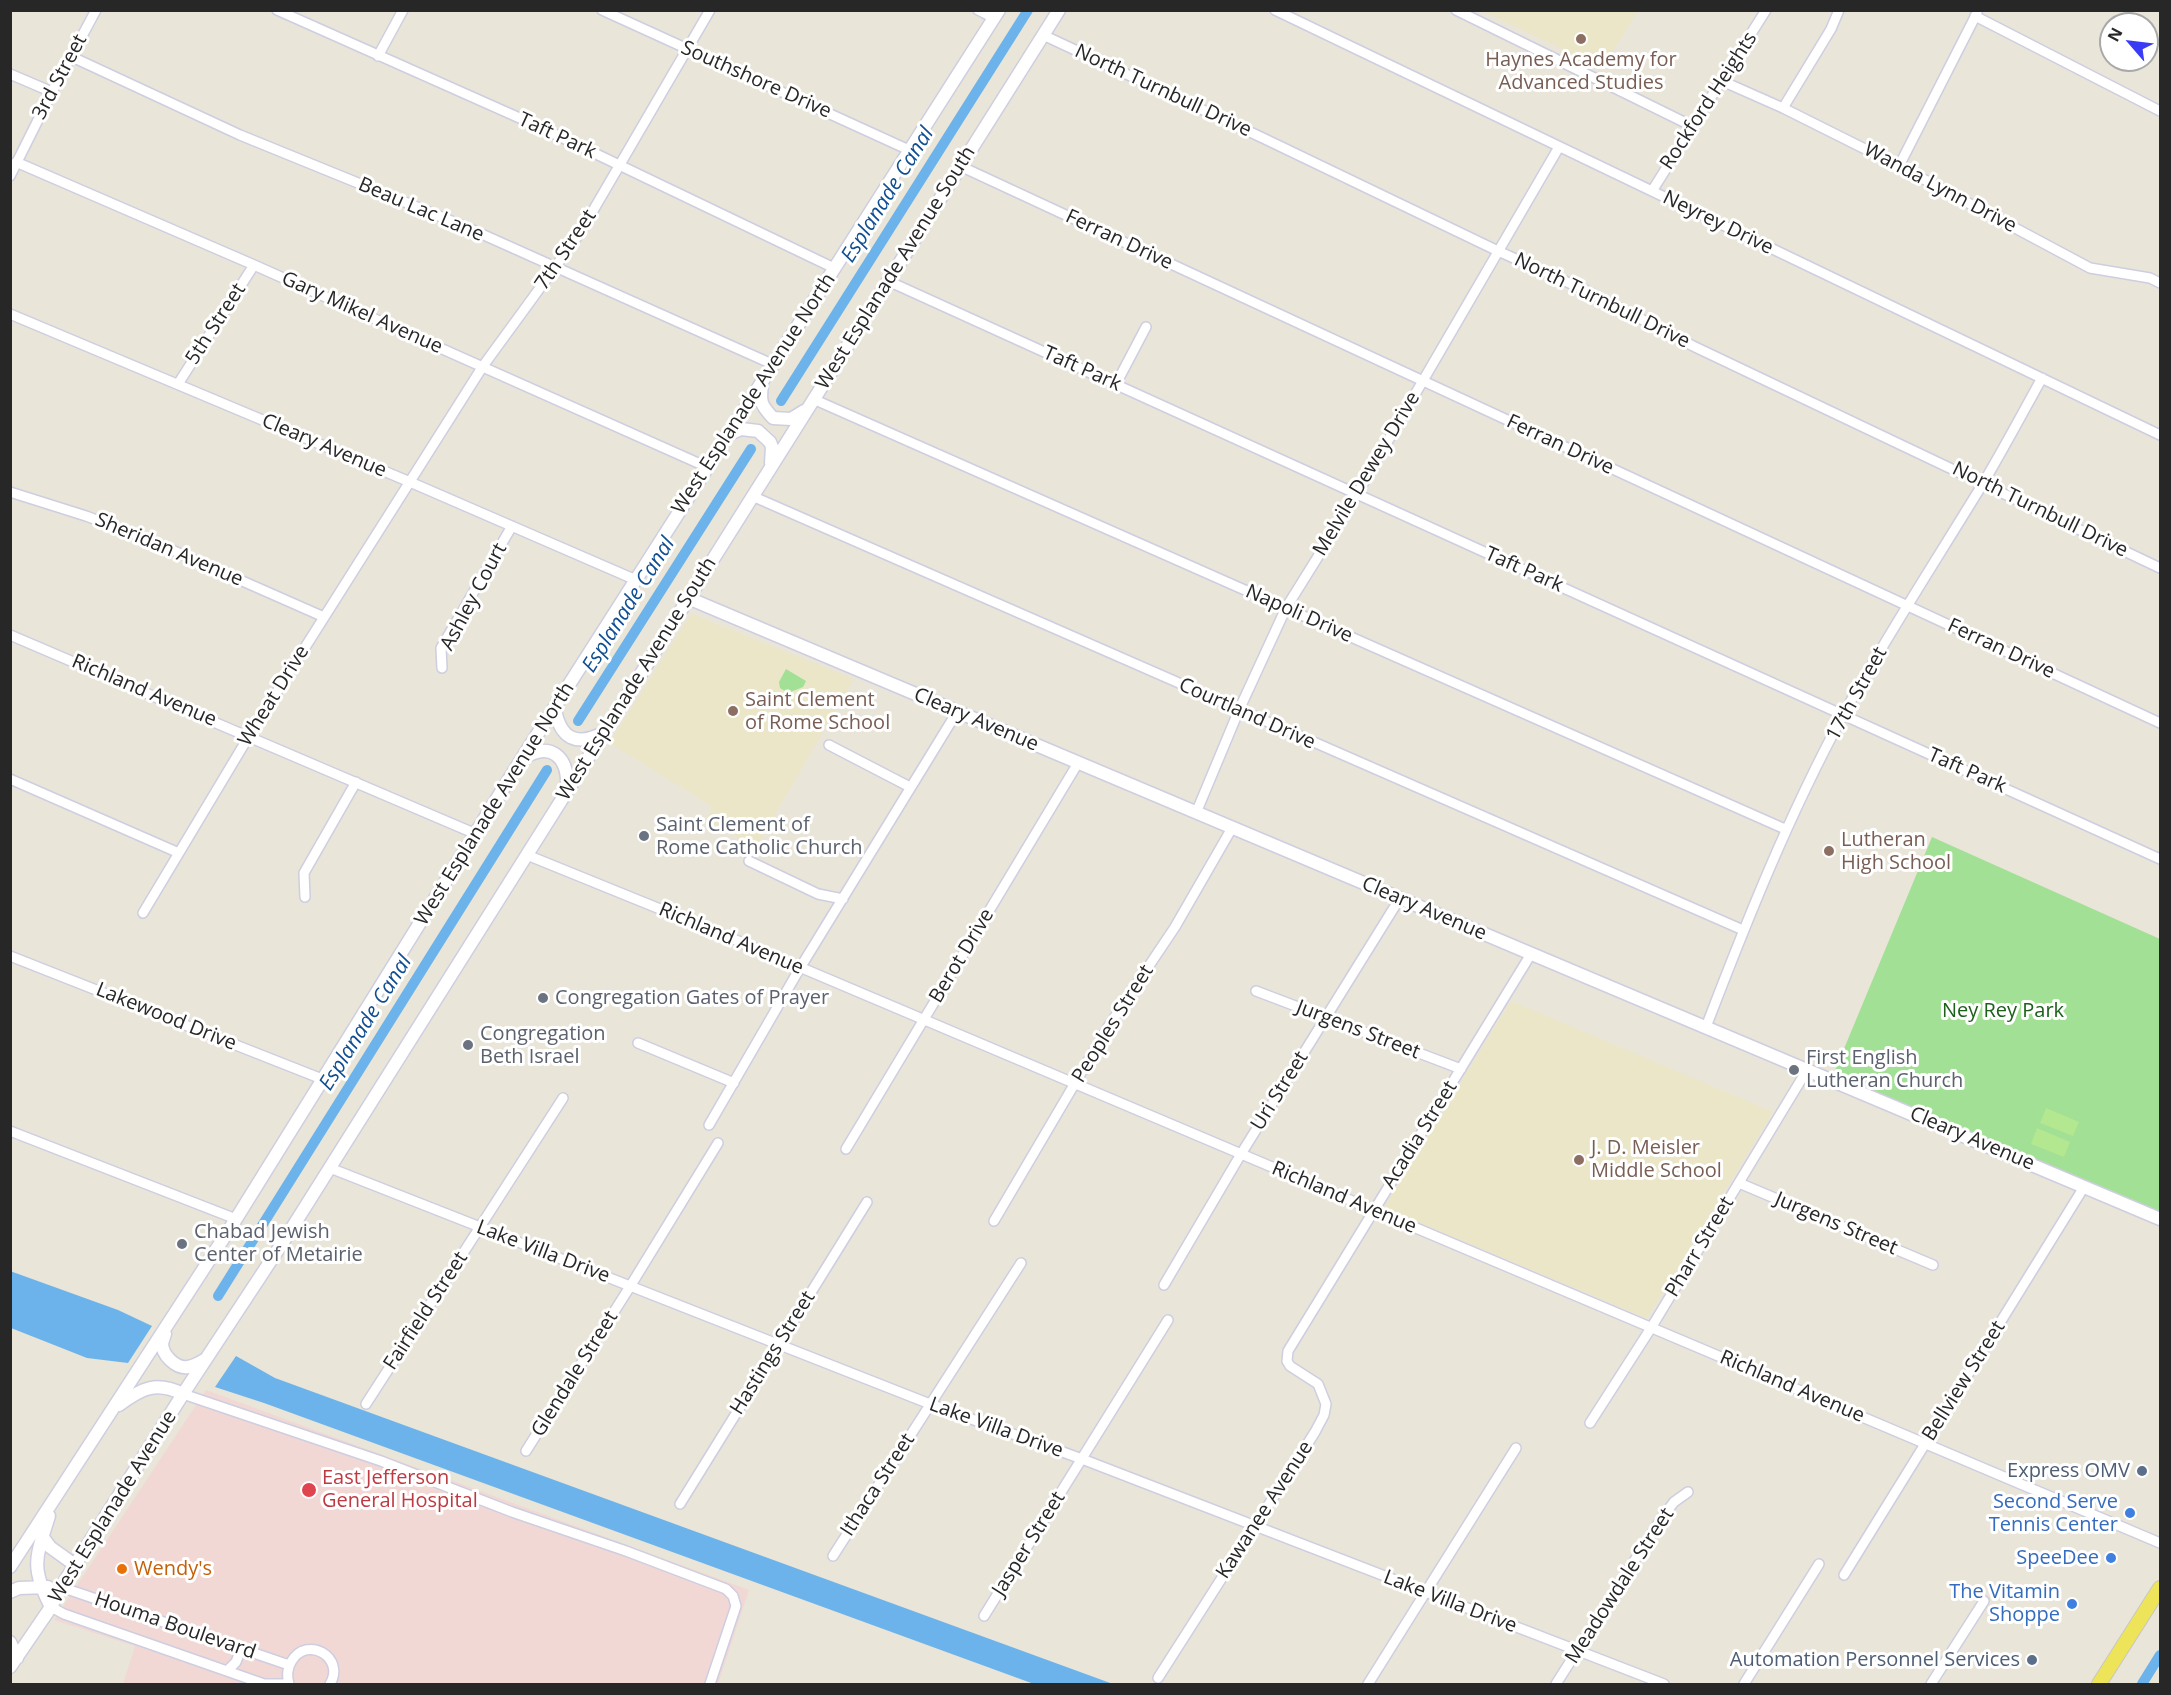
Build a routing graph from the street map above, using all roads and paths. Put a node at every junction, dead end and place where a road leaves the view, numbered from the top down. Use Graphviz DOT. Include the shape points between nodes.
graph roads {
  1 [pos="96,10"];
  2 [pos="277,10"];
  3 [pos="403,10"];
  4 [pos="602,10"];
  5 [pos="710,10"];
  6 [pos="978,10"];
  7 [pos="1275,10"];
  8 [pos="1456,10"];
  9 [pos="1766,10"];
  10 [pos="1839,10"];
  11 [pos="1976,13"];
  12 [pos="996,14"];
  13 [pos="1056,14"];
  14 [pos="1042,35"];
  15 [pos="688,50"];
  16 [pos="70,56"];
  17 [pos="378,56"];
  18 [pos="10,74"];
  19 [pos="1722,81"];
  20 [pos="52,92"];
  21 [pos="1783,108"];
  22 [pos="2160,111"];
  23 [pos="1692,126"];
  24 [pos="1559,147"];
  25 [pos="909,150"];
  26 [pos="16,162"];
  27 [pos="620,166"];
  28 [pos="960,166"];
  29 [pos="1899,166"];
  30 [pos="10,176"];
  31 [pos="1652,191"];
  32 [pos="1498,251"];
  33 [pos="254,265"];
  34 [pos="555,268"];
  35 [pos="834,268"];
  36 [pos="888,281"];
  37 [pos="2160,283"];
  38 [pos="10,315"];
  39 [pos="1146,327"];
  40 [pos="772,364"];
  41 [pos="483,366"];
  42 [pos="2042,378"];
  43 [pos="763,379"];
  44 [pos="1422,381"];
  45 [pos="178,384"];
  46 [pos="1116,384"];
  47 [pos="810,404"];
  48 [pos="727,435"];
  49 [pos="2160,435"];
  50 [pos="707,467"];
  51 [pos="770,467"];
  52 [pos="410,482"];
  53 [pos="1983,483"];
  54 [pos="10,492"];
  55 [pos="1357,494"];
  56 [pos="752,496"];
  57 [pos="512,526"];
  58 [pos="2160,568"];
  59 [pos="636,580"];
  60 [pos="688,598"];
  61 [pos="1907,606"];
  62 [pos="1286,608"];
  63 [pos="324,617"];
  64 [pos="10,635"];
  65 [pos="442,668"];
  66 [pos="555,709"];
  67 [pos="1239,710"];
  68 [pos="957,712"];
  69 [pos="1844,715"];
  70 [pos="2160,723"];
  71 [pos="603,733"];
  72 [pos="249,736"];
  73 [pos="829,745"];
  74 [pos="521,760"];
  75 [pos="1078,763"];
  76 [pos="10,779"];
  77 [pos="356,782"];
  78 [pos="910,788"];
  79 [pos="567,790"];
  80 [pos="1196,813"];
  81 [pos="1232,828"];
  82 [pos="1785,829"];
  83 [pos="476,834"];
  84 [pos="179,853"];
  85 [pos="527,855"];
  86 [pos="2160,859"];
  87 [pos="749,861"];
  88 [pos="304,897"];
  89 [pos="1400,898"];
  90 [pos="843,899"];
  91 [pos="143,913"];
  92 [pos="1743,930"];
  93 [pos="1531,954"];
  94 [pos="10,956"];
  95 [pos="800,968"];
  96 [pos="1256,991"];
  97 [pos="1325,1018"];
  98 [pos="923,1021"];
  99 [pos="1706,1027"];
  100 [pos="638,1043"];
  101 [pos="1461,1069"];
  102 [pos="1807,1070"];
  103 [pos="322,1079"];
  104 [pos="734,1083"];
  105 [pos="1075,1084"];
  106 [pos="563,1098"];
  107 [pos="709,1125"];
  108 [pos="10,1131"];
  109 [pos="718,1143"];
  110 [pos="846,1149"];
  111 [pos="1240,1154"];
  112 [pos="330,1168"];
  113 [pos="1739,1183"];
  114 [pos="2084,1187"];
  115 [pos="867,1202"];
  116 [pos="1374,1210"];
  117 [pos="236,1218"];
  118 [pos="2160,1219"];
  119 [pos="994,1221"];
  120 [pos="479,1228"];
  121 [pos="1021,1263"];
  122 [pos="1933,1264"];
  123 [pos="631,1285"];
  124 [pos="1164,1285"];
  125 [pos="1168,1320"];
  126 [pos="167,1327"];
  127 [pos="1651,1328"];
  128 [pos="779,1343"];
  129 [pos="1290,1346"];
  130 [pos="214,1347"];
  131 [pos="207,1359"];
  132 [pos="183,1394"];
  133 [pos="366,1404"];
  134 [pos="930,1404"];
  135 [pos="112,1410"];
  136 [pos="1590,1423"];
  137 [pos="1926,1443"];
  138 [pos="1516,1448"];
  139 [pos="526,1451"];
  140 [pos="1082,1459"];
  141 [pos="1688,1492"];
  142 [pos="54,1500"];
  143 [pos="680,1504"];
  144 [pos="1254,1527"];
  145 [pos="42,1536"];
  146 [pos="2160,1543"];
  147 [pos="833,1556"];
  148 [pos="1819,1564"];
  149 [pos="75,1565"];
  150 [pos="10,1567"];
  151 [pos="1844,1575"];
  152 [pos="40,1587"];
  153 [pos="61,1587"];
  154 [pos="2160,1590"];
  155 [pos="10,1592"];
  156 [pos="1425,1593"];
  157 [pos="1984,1601"];
  158 [pos="51,1607"];
  159 [pos="984,1616"];
  160 [pos="10,1642"];
  161 [pos="241,1648"];
  162 [pos="1577,1651"];
  163 [pos="14,1663"];
  164 [pos="289,1665"];
  165 [pos="227,1671"];
  166 [pos="1158,1678"];
  167 [pos="264,1684"];
  168 [pos="289,1684"];
  169 [pos="330,1684"];
  170 [pos="710,1684"];
  171 [pos="1368,1684"];
  172 [pos="1556,1684"];
  173 [pos="1664,1684"];
  174 [pos="1744,1684"];
  175 [pos="1931,1684"];
  176 [pos="2099,1684"];
  1 -- 16 [label="street, 3rd Street"];
  2 -- 17 [label="street, Taft Park"];
  3 -- 17 [label="street"];
  4 -- 15 [label="street, Southshore Drive"];
  5 -- 15 [label="street, 7th Street"];
  6 -- 12 [label="street"];
  7 -- 24 [label="street, Neyrey Drive"];
  8 -- 23 [label="street"];
  9 -- 19 [label="street, Rockford Heights"];
  10 -- 21 [label="street"];
  11 -- 22 [label="street"];
  11 -- 29 [label="street"];
  12 -- 25 [label="main road, West Esplanade Avenue North"];
  13 -- 14 [label="main road, West Esplanade Avenue South"];
  14 -- 28 [label="main road, West Esplanade Avenue South"];
  14 -- 32 [label="street, North Turnbull Drive"];
  15 -- 25 [label="street, Southshore Drive"];
  15 -- 27 [label="street, 7th Street"];
  16 -- 20 [label="street, 3rd Street"];
  16 -- 34 [label="street, Beau Lac Lane" via="240,135 466,227"];
  17 -- 27 [label="street, Taft Park"];
  18 -- 20 [label="street"];
  19 -- 21 [label="street, Wanda Lynn Drive"];
  19 -- 23 [label="street, Rockford Heights"];
  20 -- 26 [label="street, 3rd Street"];
  21 -- 29 [label="street, Wanda Lynn Drive"];
  23 -- 31 [label="street, Rockford Heights"];
  24 -- 31 [label="street, Neyrey Drive"];
  24 -- 32 [label="street, Melvile Dewey Drive"];
  25 -- 35 [label="main road, West Esplanade Avenue North"];
  26 -- 30 [label="street, 3rd Street"];
  26 -- 33 [label="street, Gary Mikel Avenue"];
  27 -- 34 [label="street, 7th Street"];
  27 -- 35 [label="street, Taft Park"];
  28 -- 36 [label="main road, West Esplanade Avenue South"];
  28 -- 44 [label="street, Ferran Drive"];
  29 -- 37 [label="street, Wanda Lynn Drive" via="2090,268"];
  31 -- 42 [label="street, Neyrey Drive"];
  32 -- 44 [label="street, Melvile Dewey Drive"];
  32 -- 53 [label="street, North Turnbull Drive"];
  33 -- 41 [label="street, Gary Mikel Avenue"];
  33 -- 45 [label="street, 5th Street"];
  34 -- 40 [label="street, Beau Lac Lane"];
  34 -- 41 [label="street, 7th Street"];
  35 -- 40 [label="main road, West Esplanade Avenue North"];
  36 -- 46 [label="street, Taft Park"];
  36 -- 47 [label="main road, West Esplanade Avenue South"];
  38 -- 45 [label="street, Cleary Avenue"];
  39 -- 46 [label="street"];
  40 -- 43 [label="main road, West Esplanade Avenue North"];
  41 -- 50 [label="street, Gary Mikel Avenue"];
  41 -- 52 [label="street, 7th Street"];
  42 -- 49 [label="street, Neyrey Drive"];
  42 -- 53 [label="street, 17th Street"];
  43 -- 47 [label="main road" via="760,400 774,418 791,418"];
  43 -- 48 [label="main road, West Esplanade Avenue North"];
  44 -- 55 [label="street, Melvile Dewey Drive"];
  44 -- 61 [label="street, Ferran Drive"];
  45 -- 52 [label="street, Cleary Avenue"];
  46 -- 55 [label="street, Taft Park"];
  47 -- 51 [label="main road, West Esplanade Avenue South"];
  47 -- 62 [label="street, Napoli Drive"];
  48 -- 50 [label="main road, West Esplanade Avenue North"];
  48 -- 51 [label="main road" via="741,429 758,431 772,447"];
  50 -- 59 [label="main road, West Esplanade Avenue North"];
  51 -- 56 [label="main road, West Esplanade Avenue South"];
  52 -- 57 [label="street, Cleary Avenue"];
  52 -- 63 [label="street, Wheat Drive"];
  53 -- 58 [label="street, North Turnbull Drive"];
  53 -- 61 [label="street, 17th Street"];
  54 -- 63 [label="street, Sheridan Avenue" via="147,539"];
  55 -- 62 [label="street, Melvile Dewey Drive"];
  55 -- 69 [label="street, Taft Park"];
  56 -- 60 [label="main road, West Esplanade Avenue South"];
  56 -- 67 [label="street, Courtland Drive"];
  57 -- 59 [label="street, Cleary Avenue"];
  57 -- 65 [label="street, Ashley Court" via="441,648"];
  59 -- 66 [label="main road, West Esplanade Avenue North"];
  60 -- 68 [label="main road, Cleary Avenue"];
  60 -- 71 [label="main road, West Esplanade Avenue South"];
  61 -- 69 [label="street, 17th Street"];
  61 -- 70 [label="street, Ferran Drive"];
  62 -- 67 [label="street, Melvile Dewey Drive"];
  62 -- 82 [label="street, Napoli Drive"];
  63 -- 72 [label="street, Wheat Drive"];
  64 -- 72 [label="street, Richland Avenue"];
  66 -- 71 [label="main road" via="557,723 568,737 581,740"];
  66 -- 74 [label="main road, West Esplanade Avenue North"];
  67 -- 80 [label="street, Melvile Dewey Drive"];
  67 -- 92 [label="street, Courtland Drive"];
  68 -- 75 [label="main road, Cleary Avenue"];
  68 -- 78 [label="street"];
  69 -- 82 [label="street, 17th Street"];
  69 -- 86 [label="street, Taft Park"];
  71 -- 79 [label="main road, West Esplanade Avenue South"];
  72 -- 77 [label="street, Richland Avenue"];
  72 -- 84 [label="street, Wheat Drive"];
  73 -- 78 [label="street"];
  74 -- 79 [label="main road" via="543,751 560,757 566,765"];
  74 -- 83 [label="main road, West Esplanade Avenue North"];
  75 -- 80 [label="main road, Cleary Avenue"];
  75 -- 98 [label="street, Berot Drive"];
  76 -- 84 [label="street"];
  77 -- 83 [label="street, Richland Avenue"];
  77 -- 88 [label="street" via="304,873"];
  78 -- 90 [label="street"];
  79 -- 85 [label="main road, West Esplanade Avenue South"];
  80 -- 81 [label="main road, Cleary Avenue"];
  81 -- 89 [label="main road, Cleary Avenue"];
  81 -- 105 [label="street, Peoples Street" via="1175,927"];
  82 -- 92 [label="street, 17th Street"];
  83 -- 103 [label="main road, West Esplanade Avenue North"];
  84 -- 91 [label="street, Wheat Drive"];
  85 -- 95 [label="street, Richland Avenue"];
  85 -- 112 [label="main road, West Esplanade Avenue South"];
  87 -- 90 [label="street" via="818,894"];
  89 -- 93 [label="main road, Cleary Avenue"];
  89 -- 97 [label="street, Uri Street"];
  90 -- 95 [label="street"];
  92 -- 99 [label="street, 17th Street"];
  93 -- 99 [label="main road, Cleary Avenue"];
  93 -- 101 [label="street, Acadia Street"];
  94 -- 103 [label="street, Lakewood Drive"];
  95 -- 98 [label="street, Richland Avenue"];
  95 -- 104 [label="street"];
  96 -- 97 [label="street, Jurgens Street"];
  97 -- 101 [label="street, Jurgens Street"];
  97 -- 111 [label="street, Uri Street"];
  98 -- 105 [label="street, Richland Avenue"];
  98 -- 110 [label="street, Berot Drive"];
  99 -- 102 [label="main road, Cleary Avenue"];
  100 -- 104 [label="street"];
  101 -- 116 [label="street, Acadia Street"];
  102 -- 113 [label="street, Pharr Street"];
  102 -- 114 [label="main road, Cleary Avenue"];
  103 -- 117 [label="main road, West Esplanade Avenue North"];
  104 -- 107 [label="street"];
  105 -- 111 [label="street, Richland Avenue"];
  105 -- 119 [label="street, Peoples Street"];
  106 -- 120 [label="street, Fairfield Street"];
  108 -- 117 [label="street"];
  109 -- 123 [label="street, Glendale Street"];
  111 -- 116 [label="street, Richland Avenue"];
  111 -- 124 [label="street, Uri Street"];
  112 -- 120 [label="street, Lake Villa Drive"];
  112 -- 130 [label="main road, West Esplanade Avenue South"];
  113 -- 122 [label="street, Jurgens Street"];
  113 -- 127 [label="street, Pharr Street"];
  114 -- 118 [label="main road, Cleary Avenue"];
  114 -- 137 [label="street, Bellview Street"];
  115 -- 128 [label="street, Hastings Street"];
  116 -- 127 [label="street, Richland Avenue"];
  116 -- 129 [label="street, Acadia Street"];
  117 -- 126 [label="main road, West Esplanade Avenue North"];
  120 -- 123 [label="street, Lake Villa Drive"];
  120 -- 133 [label="street, Fairfield Street"];
  121 -- 134 [label="street, Ithaca Street"];
  123 -- 128 [label="street, Lake Villa Drive"];
  123 -- 139 [label="street, Glendale Street"];
  125 -- 140 [label="street, Jasper Street"];
  126 -- 131 [label="main road" via="162,1344 170,1360 184,1368"];
  126 -- 135 [label="main road"];
  127 -- 136 [label="street, Pharr Street"];
  127 -- 137 [label="street, Richland Avenue"];
  128 -- 134 [label="street, Lake Villa Drive"];
  128 -- 143 [label="street, Hastings Street"];
  129 -- 144 [label="street, Kawanee Avenue" via="1287,1360 1318,1384 1326,1404 1324,1415"];
  130 -- 131 [label="main road, West Esplanade Avenue"];
  131 -- 132 [label="main road, West Esplanade Avenue"];
  132 -- 135 [label="main road" via="169,1388 145,1388"];
  132 -- 149 [label="main road, West Esplanade Avenue"];
  132 -- 170 [label="street" via="381,1461 726,1589 735,1606"];
  134 -- 140 [label="street, Lake Villa Drive"];
  134 -- 147 [label="street, Ithaca Street"];
  135 -- 142 [label="main road"];
  137 -- 146 [label="street, Richland Avenue"];
  137 -- 151 [label="street, Bellview Street"];
  138 -- 156 [label="street"];
  140 -- 144 [label="street, Lake Villa Drive"];
  140 -- 159 [label="street, Jasper Street"];
  141 -- 162 [label="street, Meadowdale Street" via="1661,1519"];
  142 -- 145 [label="main road"];
  142 -- 150 [label="main road"];
  144 -- 156 [label="street, Lake Villa Drive"];
  144 -- 166 [label="street, Kawanee Avenue"];
  145 -- 149 [label="main road"];
  145 -- 152 [label="main road" via="36,1564"];
  148 -- 174 [label="street"];
  149 -- 153 [label="main road, West Esplanade Avenue"];
  152 -- 153 [label="main road"];
  152 -- 155 [label="main road"];
  152 -- 158 [label="main road"];
  153 -- 158 [label="main road, West Esplanade Avenue"];
  153 -- 161 [label="street, Houma Boulevard"];
  154 -- 176 [label="main road"];
  156 -- 162 [label="street, Lake Villa Drive"];
  156 -- 171 [label="street"];
  157 -- 175 [label="street"];
  158 -- 163 [label="main road, West Esplanade Avenue"];
  158 -- 165 [label="street, Houma Boulevard"];
  160 -- 163 [label="main road"];
  161 -- 164 [label="street, Houma Boulevard"];
  161 -- 165 [label="street" via="236,1662"];
  162 -- 172 [label="street, Meadowdale Street"];
  162 -- 173 [label="street, Lake Villa Drive"];
  164 -- 168 [label="street"];
  164 -- 169 [label="street" via="302,1650 320,1650 333,1661 335,1670"];
  165 -- 167 [label="street, Houma Boulevard"];
  167 -- 168 [label="street, Houma Boulevard"];
}
